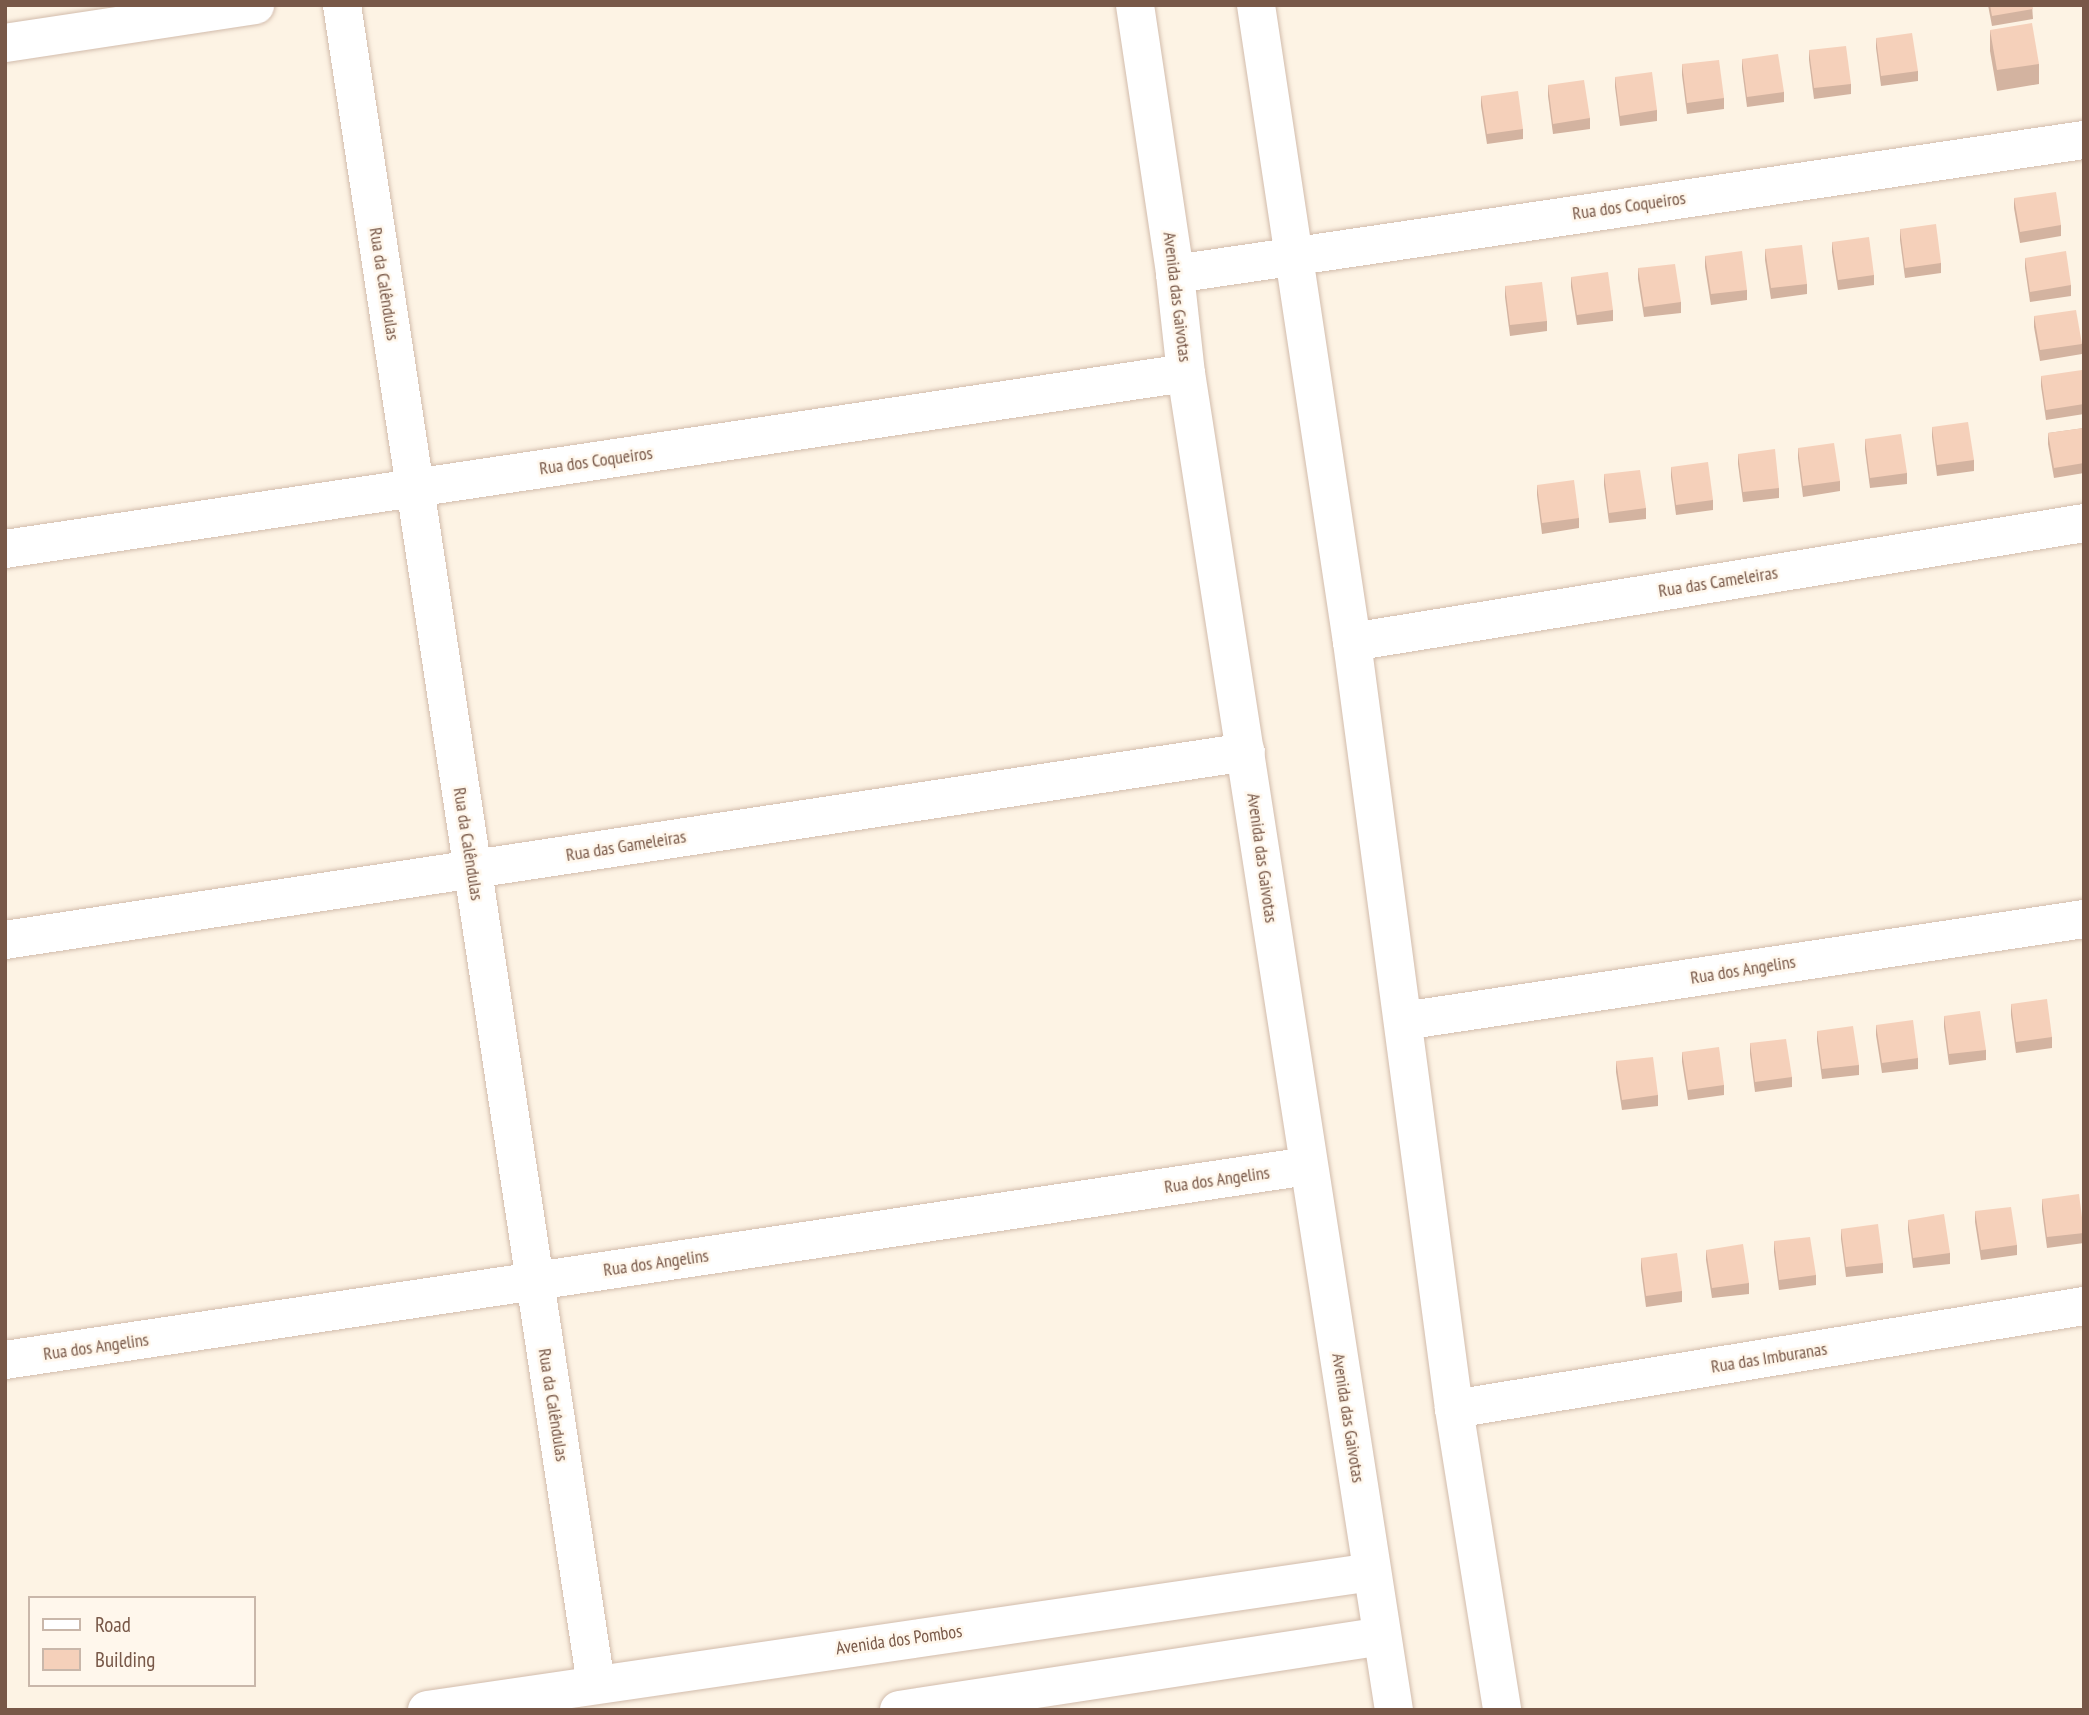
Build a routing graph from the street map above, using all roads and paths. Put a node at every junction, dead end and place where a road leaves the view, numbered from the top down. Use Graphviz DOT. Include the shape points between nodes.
graph roads {
  1 [pos="255,5"];
  2 [pos="342,5"];
  3 [pos="1135,5"];
  4 [pos="1256,5"];
  5 [pos="5,43"];
  6 [pos="2084,140"];
  7 [pos="1294,255"];
  8 [pos="1175,274"];
  9 [pos="1186,373"];
  10 [pos="414,488"];
  11 [pos="2084,523"];
  12 [pos="5,549"];
  13 [pos="1352,642"];
  14 [pos="1246,752"];
  15 [pos="472,870"];
  16 [pos="2084,919"];
  17 [pos="5,940"];
  18 [pos="1403,1021"];
  19 [pos="1308,1167"];
  20 [pos="534,1281"];
  21 [pos="2084,1306"];
  22 [pos="5,1360"];
  23 [pos="1454,1409"];
  24 [pos="1372,1572"];
  25 [pos="1381,1636"];
  26 [pos="596,1684"];
  27 [pos="427,1710"];
  28 [pos="899,1710"];
  29 [pos="1394,1710"];
  30 [pos="1502,1710"];
  1 -- 5 [label="street"];
  2 -- 10 [label="street, Rua da Calêndulas"];
  3 -- 8 [label="street, Avenida das Gaivotas"];
  4 -- 7 [label="street"];
  6 -- 7 [label="street, Rua dos Coqueiros"];
  7 -- 8 [label="street, Rua dos Coqueiros"];
  7 -- 13 [label="street"];
  8 -- 9 [label="street, Avenida das Gaivotas"];
  9 -- 10 [label="street, Rua dos Coqueiros"];
  9 -- 14 [label="street, Avenida das Gaivotas"];
  10 -- 12 [label="street, Rua dos Coqueiros"];
  10 -- 15 [label="street, Rua da Calêndulas"];
  11 -- 13 [label="street, Rua das Cameleiras"];
  13 -- 18 [label="street"];
  14 -- 15 [label="street, Rua das Gameleiras"];
  14 -- 19 [label="street, Avenida das Gaivotas"];
  15 -- 17 [label="street, Rua das Gameleiras"];
  15 -- 20 [label="street, Rua da Calêndulas"];
  16 -- 18 [label="street, Rua dos Angelins"];
  18 -- 23 [label="street"];
  19 -- 20 [label="street, Rua dos Angelins"];
  19 -- 24 [label="street, Avenida das Gaivotas"];
  20 -- 22 [label="street, Rua dos Angelins"];
  20 -- 26 [label="street, Rua da Calêndulas"];
  21 -- 23 [label="street, Rua das Imburanas"];
  23 -- 30 [label="street"];
  24 -- 25 [label="street, Avenida das Gaivotas"];
  24 -- 26 [label="street, Avenida dos Pombos"];
  25 -- 28 [label="street"];
  25 -- 29 [label="street, Avenida das Gaivotas"];
  26 -- 27 [label="street, Avenida dos Pombos"];
}
